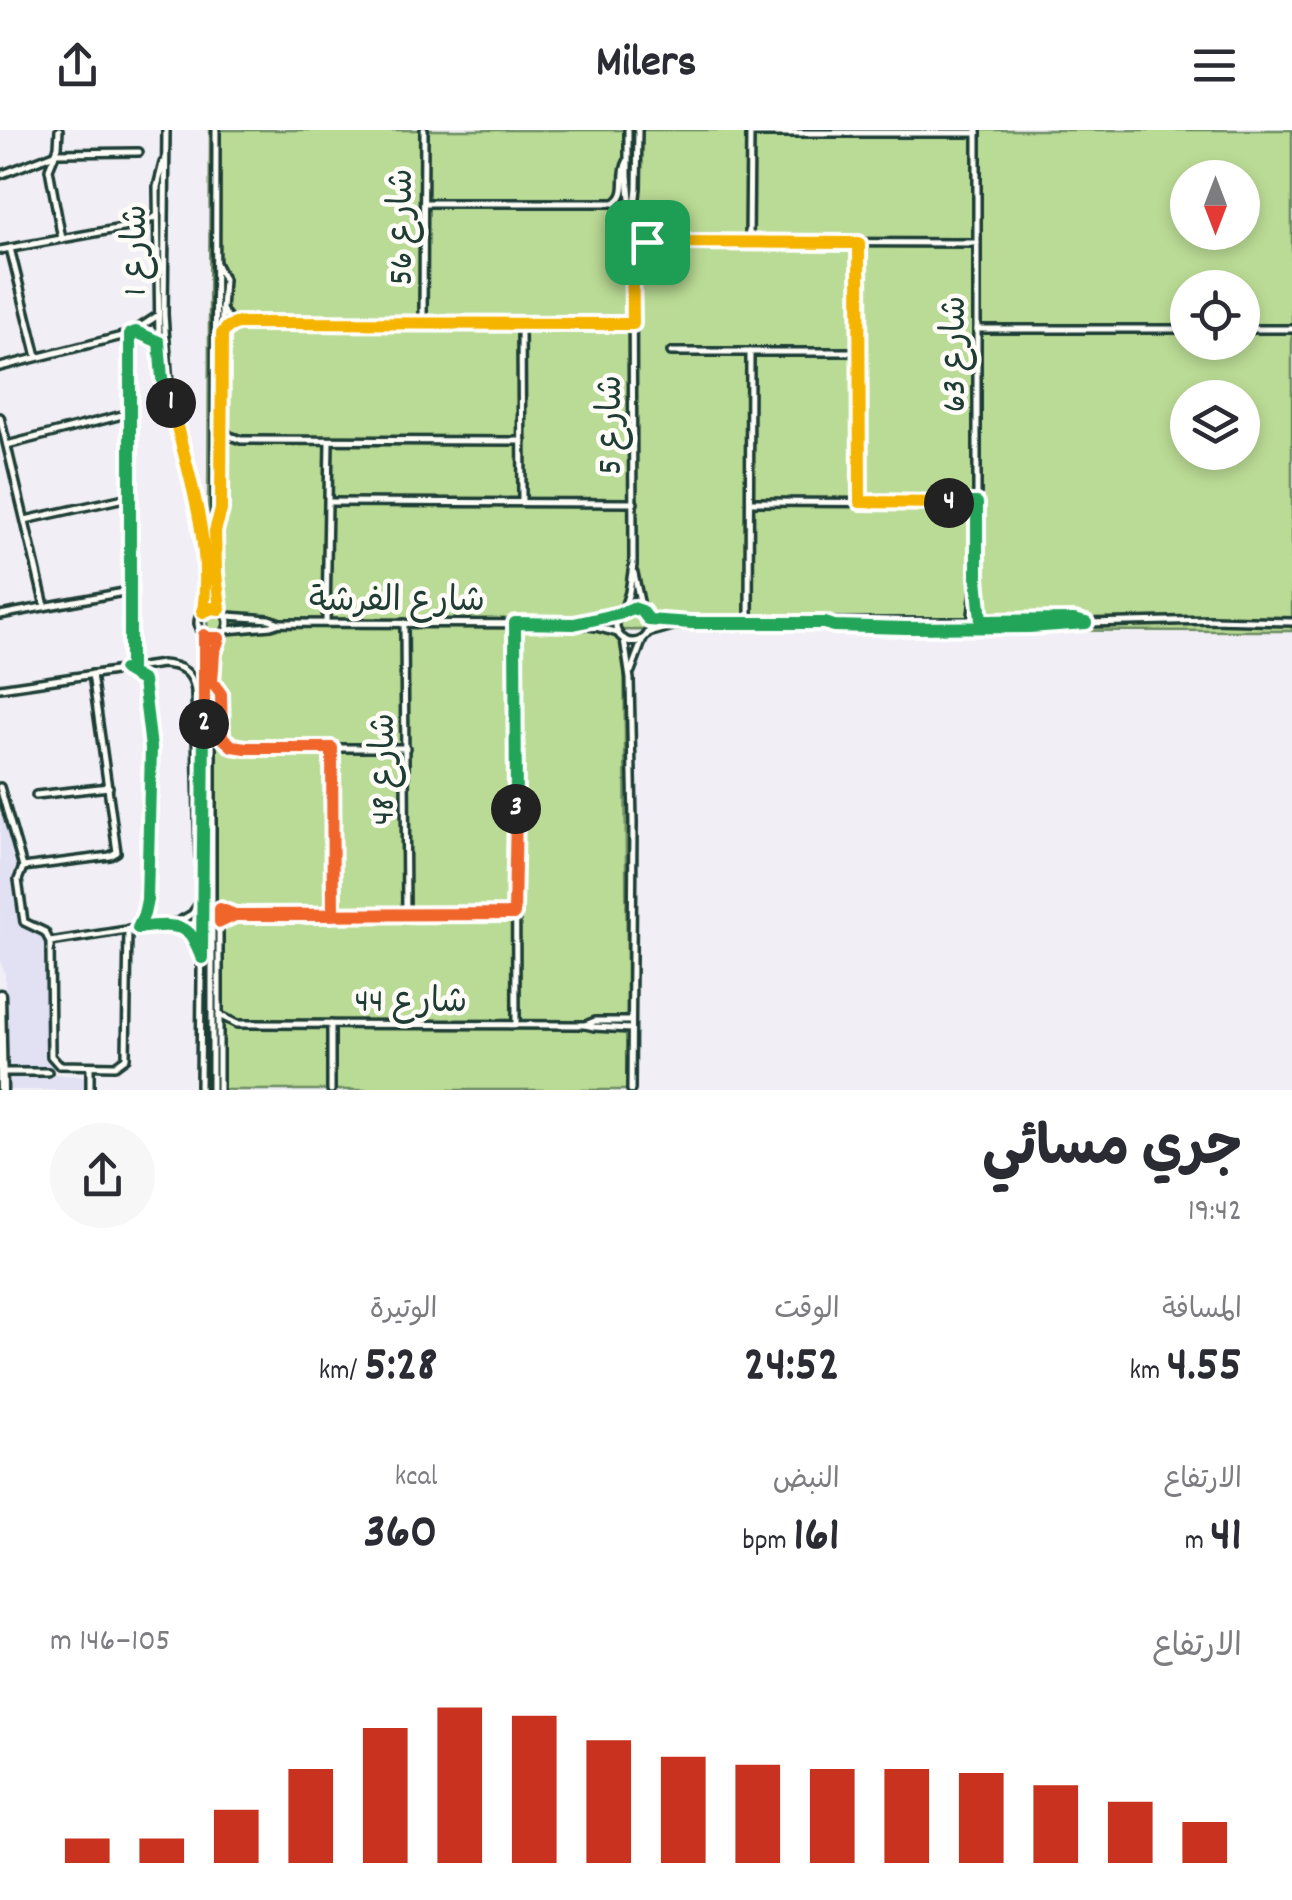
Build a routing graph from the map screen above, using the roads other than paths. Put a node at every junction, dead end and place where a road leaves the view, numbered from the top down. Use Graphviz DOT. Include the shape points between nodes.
graph roads {
  1 [pos="59,130"];
  2 [pos="166,130"];
  3 [pos="424,130"];
  4 [pos="628,130"];
  5 [pos="638,130"];
  6 [pos="217,131"];
  7 [pos="750,131"];
  8 [pos="789,131"];
  9 [pos="977,131"];
  10 [pos="139,152"];
  11 [pos="57,153"];
  12 [pos="164,160"];
  13 [pos="628,162"];
  14 [pos="0,175"];
  15 [pos="424,203"];
  16 [pos="614,203"];
  17 [pos="632,215"];
  18 [pos="158,216"];
  19 [pos="632,224"];
  20 [pos="139,225"];
  21 [pos="158,236"];
  22 [pos="62,239"];
  23 [pos="632,242"];
  24 [pos="859,243"];
  25 [pos="977,243"];
  26 [pos="749,244"];
  27 [pos="10,248"];
  28 [pos="0,250"];
  29 [pos="214,260"];
  30 [pos="222,310"];
  31 [pos="158,315"];
  32 [pos="237,323"];
  33 [pos="521,323"];
  34 [pos="423,324"];
  35 [pos="633,324"];
  36 [pos="977,329"];
  37 [pos="1170,329"];
  38 [pos="1260,329"];
  39 [pos="1292,330"];
  40 [pos="134,333"];
  41 [pos="222,334"];
  42 [pos="159,342"];
  43 [pos="671,352"];
  44 [pos="750,352"];
  45 [pos="861,352"];
  46 [pos="36,357"];
  47 [pos="0,367"];
  48 [pos="170,398"];
  49 [pos="130,413"];
  50 [pos="0,417"];
  51 [pos="222,429"];
  52 [pos="240,440"];
  53 [pos="329,441"];
  54 [pos="522,441"];
  55 [pos="7,445"];
  56 [pos="222,449"];
  57 [pos="129,497"];
  58 [pos="329,502"];
  59 [pos="522,502"];
  60 [pos="750,502"];
  61 [pos="860,502"];
  62 [pos="634,503"];
  63 [pos="977,503"];
  64 [pos="25,520"];
  65 [pos="215,531"];
  66 [pos="633,565"];
  67 [pos="977,577"];
  68 [pos="129,590"];
  69 [pos="44,606"];
  70 [pos="220,609"];
  71 [pos="642,611"];
  72 [pos="203,612"];
  73 [pos="621,613"];
  74 [pos="0,614"];
  75 [pos="227,616"];
  76 [pos="649,620"];
  77 [pos="280,622"];
  78 [pos="749,622"];
  79 [pos="1292,622"];
  80 [pos="326,623"];
  81 [pos="404,623"];
  82 [pos="515,623"];
  83 [pos="691,623"];
  84 [pos="574,624"];
  85 [pos="971,624"];
  86 [pos="981,624"];
  87 [pos="228,630"];
  88 [pos="618,633"];
  89 [pos="204,635"];
  90 [pos="646,635"];
  91 [pos="219,638"];
  92 [pos="624,640"];
  93 [pos="127,670"];
  94 [pos="92,674"];
  95 [pos="630,679"];
  96 [pos="212,682"];
  97 [pos="0,688"];
  98 [pos="332,748"];
  99 [pos="406,748"];
  100 [pos="0,786"];
  101 [pos="109,788"];
  102 [pos="36,795"];
  103 [pos="202,863"];
  104 [pos="23,867"];
  105 [pos="202,898"];
  106 [pos="514,914"];
  107 [pos="235,915"];
  108 [pos="333,915"];
  109 [pos="406,915"];
  110 [pos="220,922"];
  111 [pos="156,926"];
  112 [pos="138,928"];
  113 [pos="128,929"];
  114 [pos="50,942"];
  115 [pos="202,958"];
  116 [pos="0,996"];
  117 [pos="220,1015"];
  118 [pos="236,1024"];
  119 [pos="332,1024"];
  120 [pos="516,1024"];
  121 [pos="630,1025"];
  122 [pos="225,1030"];
  123 [pos="1,1054"];
  124 [pos="90,1066"];
  125 [pos="1,1072"];
  126 [pos="48,1072"];
  127 [pos="2,1090"];
  128 [pos="90,1090"];
  129 [pos="200,1090"];
  130 [pos="212,1090"];
  131 [pos="220,1090"];
  132 [pos="332,1090"];
  133 [pos="631,1090"];
  1 -- 11 [label="street"];
  2 -- 12 [label="street, شارع 1"];
  3 -- 15 [label="street, شارع 56"];
  4 -- 13 [label="street"];
  5 -- 19 [label="street"];
  6 -- 29 [label="street"];
  7 -- 8 [label="street"];
  7 -- 26 [label="street"];
  8 -- 9 [label="street"];
  9 -- 25 [label="street, شارع 63"];
  10 -- 11 [label="street"];
  11 -- 14 [label="street"];
  11 -- 22 [label="street" via="49,169"];
  12 -- 18 [label="street, شارع 1"];
  12 -- 48 [label="street, شارع 1"];
  13 -- 16 [label="street" via="624,193"];
  13 -- 17 [label="street"];
  15 -- 16 [label="street"];
  15 -- 34 [label="street, شارع 56"];
  16 -- 17 [label="street"];
  17 -- 19 [label="street"];
  18 -- 20 [label="street"];
  18 -- 21 [label="street, شارع 1"];
  19 -- 23 [label="street, شارع 5"];
  20 -- 21 [label="street"];
  20 -- 22 [label="street"];
  21 -- 31 [label="street, شارع 1"];
  22 -- 27 [label="street"];
  23 -- 26 [label="street"];
  23 -- 35 [label="street, شارع 5"];
  24 -- 25 [label="street"];
  24 -- 26 [label="street"];
  24 -- 45 [label="street"];
  25 -- 36 [label="street, شارع 63"];
  27 -- 28 [label="street"];
  27 -- 46 [label="street"];
  29 -- 30 [label="street" via="224,279"];
  29 -- 65 [label="street"];
  30 -- 32 [label="street"];
  30 -- 41 [label="street"];
  31 -- 40 [label="street"];
  31 -- 42 [label="street, شارع 1"];
  32 -- 34 [label="street"];
  32 -- 41 [label="street"];
  33 -- 34 [label="street"];
  33 -- 35 [label="street"];
  33 -- 54 [label="street"];
  35 -- 62 [label="street, شارع 5"];
  36 -- 37 [label="street"];
  36 -- 63 [label="street, شارع 63"];
  38 -- 39 [label="street"];
  40 -- 42 [label="street"];
  40 -- 46 [label="street"];
  40 -- 49 [label="street"];
  41 -- 51 [label="street"];
  42 -- 48 [label="street, شارع 1"];
  43 -- 44 [label="street"];
  44 -- 45 [label="street"];
  44 -- 60 [label="street"];
  45 -- 61 [label="street"];
  46 -- 47 [label="street"];
  48 -- 72 [label="street, شارع 1" via="198,518"];
  49 -- 55 [label="street"];
  49 -- 57 [label="street"];
  50 -- 55 [label="street"];
  51 -- 52 [label="street"];
  51 -- 56 [label="street"];
  52 -- 53 [label="street"];
  52 -- 56 [label="street"];
  53 -- 54 [label="street"];
  53 -- 58 [label="street"];
  54 -- 59 [label="street"];
  55 -- 64 [label="street"];
  56 -- 65 [label="street"];
  57 -- 64 [label="street"];
  57 -- 68 [label="street"];
  58 -- 59 [label="street"];
  58 -- 80 [label="street"];
  59 -- 62 [label="street"];
  60 -- 61 [label="street"];
  60 -- 78 [label="street"];
  61 -- 63 [label="street"];
  62 -- 66 [label="street, شارع 5"];
  63 -- 67 [label="street, شارع 63"];
  64 -- 69 [label="street"];
  65 -- 70 [label="street"];
  66 -- 71 [label="street, شارع 5"];
  66 -- 73 [label="street, شارع 5"];
  67 -- 85 [label="street, شارع 63"];
  67 -- 86 [label="street, شارع 63"];
  68 -- 69 [label="street"];
  68 -- 93 [label="street"];
  69 -- 74 [label="street"];
  70 -- 72 [label="street"];
  70 -- 75 [label="street"];
  71 -- 73 [label="street"];
  71 -- 76 [label="street"];
  72 -- 89 [label="street" via="198,624"];
  73 -- 84 [label="street, شارع الفرشة"];
  73 -- 88 [label="street"];
  75 -- 77 [label="street, شارع الفرشة"];
  75 -- 87 [label="street"];
  76 -- 83 [label="street"];
  76 -- 90 [label="street"];
  77 -- 80 [label="street, شارع الفرشة"];
  77 -- 87 [label="street, شارع الفرشة"];
  78 -- 83 [label="street"];
  78 -- 85 [label="street"];
  79 -- 86 [label="street"];
  80 -- 81 [label="street, شارع الفرشة"];
  81 -- 82 [label="street, شارع الفرشة"];
  81 -- 99 [label="street, شارع 48"];
  82 -- 84 [label="street, شارع الفرشة"];
  82 -- 106 [label="street"];
  83 -- 90 [label="street"];
  84 -- 88 [label="street, شارع الفرشة"];
  85 -- 86 [label="street"];
  87 -- 91 [label="street"];
  88 -- 92 [label="street"];
  89 -- 91 [label="street"];
  89 -- 103 [label="street"];
  90 -- 92 [label="street"];
  90 -- 95 [label="street"];
  91 -- 96 [label="street"];
  92 -- 95 [label="street"];
  93 -- 94 [label="street"];
  93 -- 103 [label="street" via="176,666 194,683"];
  93 -- 112 [label="street" via="143,681 151,748 147,900"];
  94 -- 97 [label="street"];
  94 -- 101 [label="street"];
  95 -- 121 [label="street"];
  96 -- 98 [label="street" via="221,694 222,737 232,746"];
  96 -- 130 [label="street"];
  98 -- 99 [label="street"];
  98 -- 108 [label="street"];
  99 -- 109 [label="street, شارع 48"];
  100 -- 104 [label="street"];
  101 -- 102 [label="street"];
  101 -- 104 [label="street" via="118,852"];
  103 -- 105 [label="street"];
  104 -- 114 [label="street" via="18,880 25,924 42,929"];
  105 -- 111 [label="street" via="188,918"];
  105 -- 115 [label="street"];
  106 -- 109 [label="street"];
  106 -- 120 [label="street"];
  107 -- 108 [label="street"];
  107 -- 110 [label="street"];
  107 -- 110 [label="street" via="220,909"];
  108 -- 109 [label="street"];
  110 -- 117 [label="street"];
  111 -- 112 [label="street"];
  111 -- 115 [label="street" via="184,930"];
  112 -- 113 [label="street"];
  113 -- 114 [label="street"];
  113 -- 124 [label="street" via="126,1058 116,1066"];
  114 -- 124 [label="street" via="51,1056 59,1065"];
  115 -- 129 [label="street"];
  116 -- 123 [label="street"];
  117 -- 118 [label="street, شارع 44"];
  117 -- 122 [label="street"];
  118 -- 119 [label="street, شارع 44"];
  118 -- 122 [label="street, شارع 44"];
  119 -- 120 [label="street, شارع 44"];
  119 -- 132 [label="street"];
  120 -- 121 [label="street, شارع 44"];
  121 -- 133 [label="street"];
  122 -- 131 [label="street"];
  123 -- 125 [label="street"];
  124 -- 128 [label="street"];
  125 -- 126 [label="street"];
  125 -- 127 [label="street"];
}
